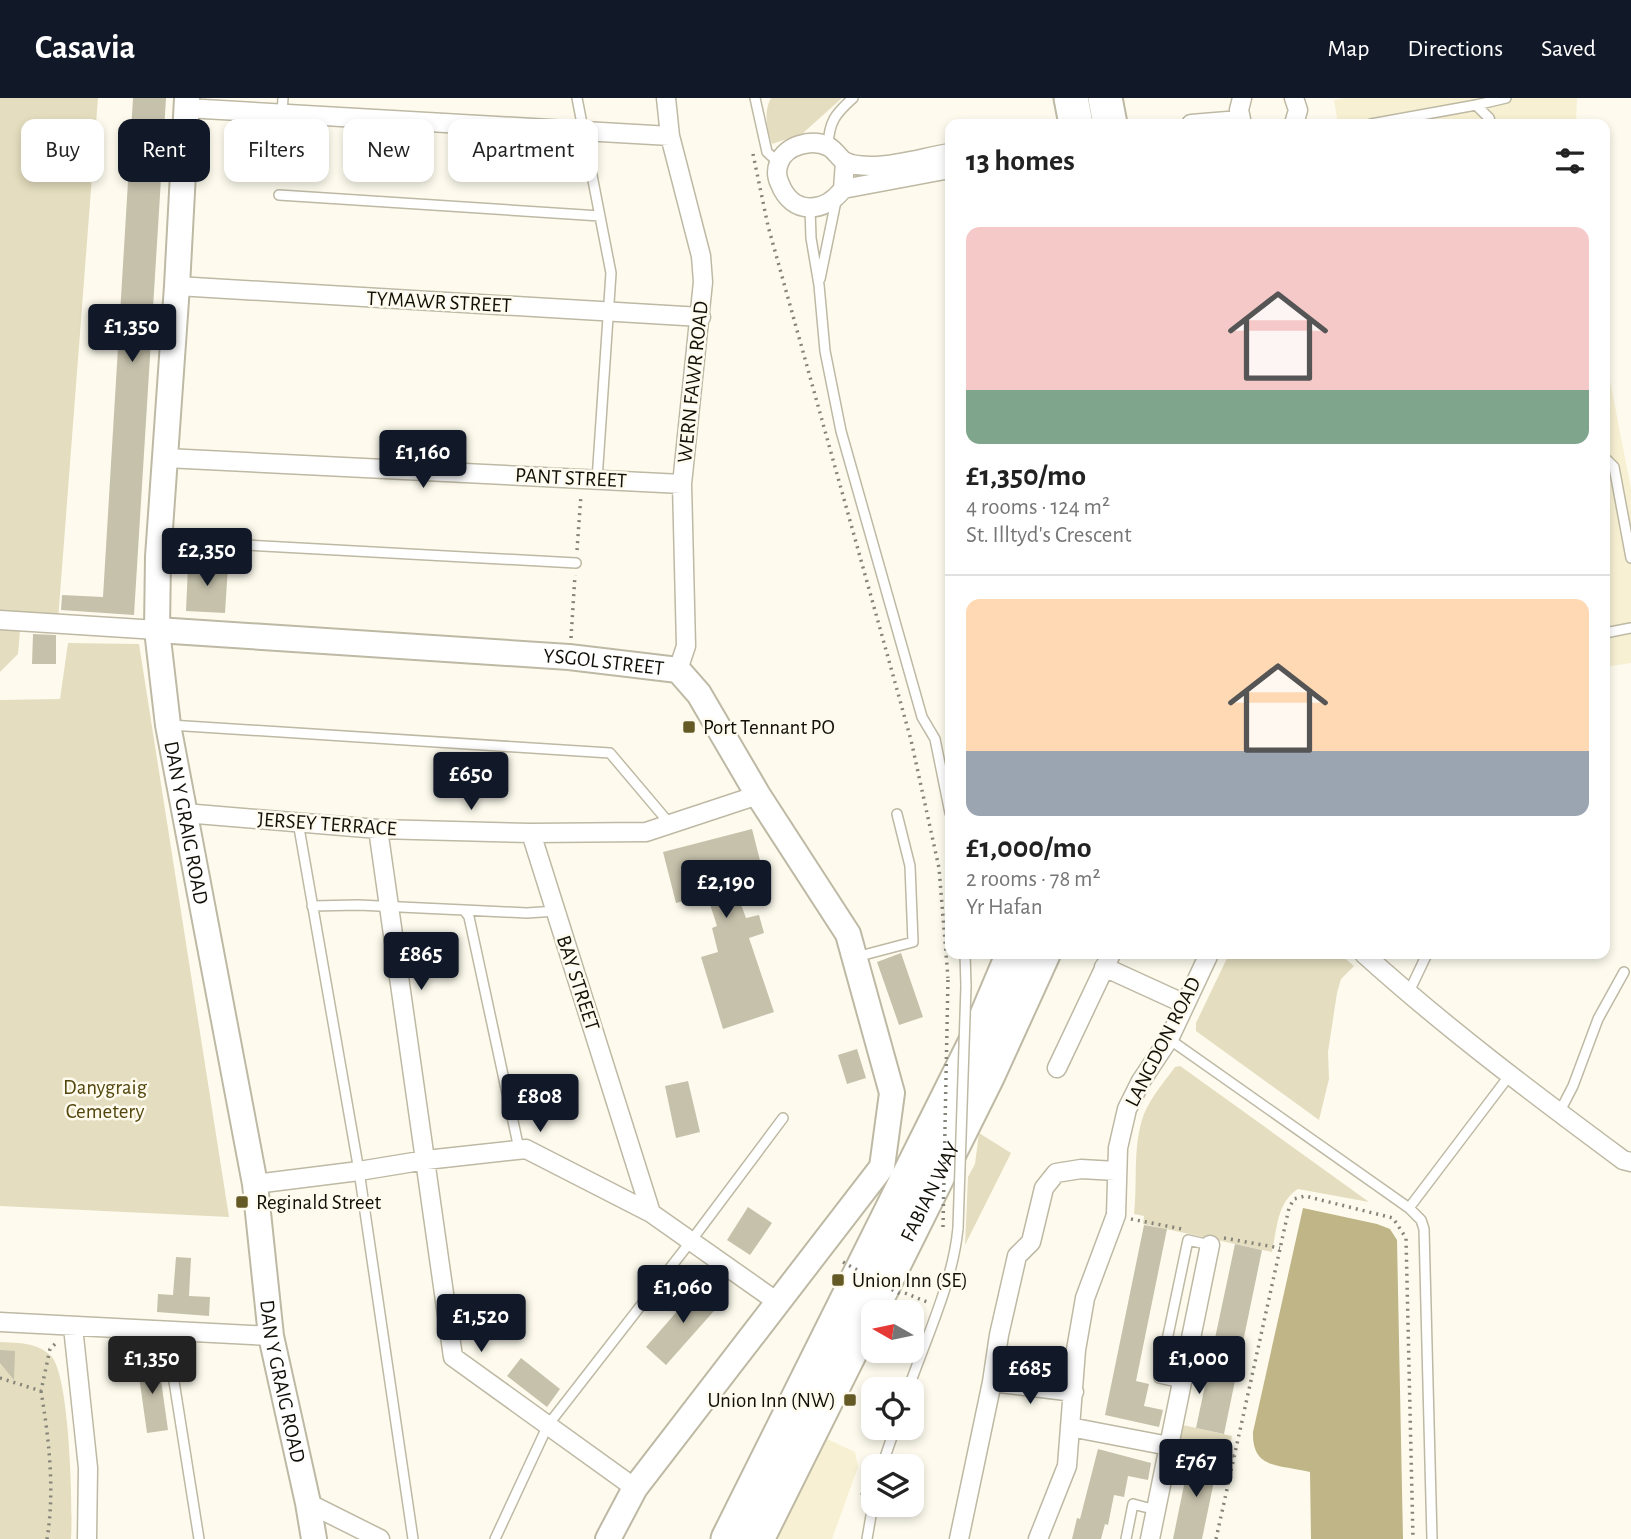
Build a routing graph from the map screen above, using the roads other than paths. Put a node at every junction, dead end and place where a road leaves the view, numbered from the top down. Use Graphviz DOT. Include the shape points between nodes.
graph roads {
  1 [pos="577,98"];
  2 [pos="666,98"];
  3 [pos="853,98"];
  4 [pos="1071,98"];
  5 [pos="1105,98"];
  6 [pos="1242,98"];
  7 [pos="1294,98"];
  8 [pos="1506,98"];
  9 [pos="757,100"];
  10 [pos="187,103"];
  11 [pos="1476,105"];
  12 [pos="283,106"];
  13 [pos="581,119"];
  14 [pos="1075,119"];
  15 [pos="1109,119"];
  16 [pos="1240,119"];
  17 [pos="1295,119"];
  18 [pos="1399,119"];
  19 [pos="1489,119"];
  20 [pos="448,120"];
  21 [pos="598,132"];
  22 [pos="670,136"];
  23 [pos="828,146"];
  24 [pos="945,154"];
  25 [pos="845,162"];
  26 [pos="779,163"];
  27 [pos="945,170"];
  28 [pos="593,182"];
  29 [pos="840,193"];
  30 [pos="279,195"];
  31 [pos="810,208"];
  32 [pos="600,216"];
  33 [pos="819,285"];
  34 [pos="177,286"];
  35 [pos="608,312"];
  36 [pos="701,317"];
  37 [pos="166,458"];
  38 [pos="1610,463"];
  39 [pos="597,480"];
  40 [pos="682,484"];
  41 [pos="159,557"];
  42 [pos="1631,558"];
  43 [pos="576,563"];
  44 [pos="0,620"];
  45 [pos="1631,628"];
  46 [pos="157,630"];
  47 [pos="1610,630"];
  48 [pos="678,670"];
  49 [pos="168,724"];
  50 [pos="945,788"];
  51 [pos="758,795"];
  52 [pos="184,813"];
  53 [pos="897,814"];
  54 [pos="298,822"];
  55 [pos="670,824"];
  56 [pos="378,829"];
  57 [pos="531,833"];
  58 [pos="312,906"];
  59 [pos="389,908"];
  60 [pos="464,910"];
  61 [pos="556,911"];
  62 [pos="855,958"];
  63 [pos="965,959"];
  64 [pos="1011,959"];
  65 [pos="1041,959"];
  66 [pos="1207,959"];
  67 [pos="1370,959"];
  68 [pos="1425,959"];
  69 [pos="1107,960"];
  70 [pos="1624,972"];
  71 [pos="1408,994"];
  72 [pos="1185,1004"];
  73 [pos="1169,1039"];
  74 [pos="1057,1068"];
  75 [pos="1508,1076"];
  76 [pos="1559,1113"];
  77 [pos="783,1118"];
  78 [pos="519,1149"];
  79 [pos="425,1160"];
  80 [pos="1628,1165"];
  81 [pos="359,1171"];
  82 [pos="1116,1171"];
  83 [pos="255,1184"];
  84 [pos="1409,1208"];
  85 [pos="651,1213"];
  86 [pos="691,1241"];
  87 [pos="1210,1245"];
  88 [pos="1177,1292"];
  89 [pos="1199,1297"];
  90 [pos="776,1301"];
  91 [pos="0,1322"];
  92 [pos="73,1326"];
  93 [pos="166,1331"];
  94 [pos="271,1336"];
  95 [pos="913,1377"];
  96 [pos="992,1382"];
  97 [pos="1182,1383"];
  98 [pos="1074,1392"];
  99 [pos="548,1425"];
  100 [pos="1070,1427"];
  101 [pos="1169,1444"];
  102 [pos="635,1488"];
  103 [pos="308,1503"];
  104 [pos="1156,1510"];
  105 [pos="871,1517"];
  106 [pos="87,1539"];
  107 [pos="199,1539"];
  108 [pos="314,1539"];
  109 [pos="380,1539"];
  110 [pos="413,1539"];
  111 [pos="495,1539"];
  112 [pos="608,1539"];
  113 [pos="729,1539"];
  114 [pos="758,1539"];
  115 [pos="867,1539"];
  116 [pos="960,1539"];
  117 [pos="1038,1539"];
  118 [pos="1125,1539"];
  119 [pos="1150,1539"];
  120 [pos="1432,1539"];
  1 -- 13 [label="lane"];
  2 -- 22 [label="street, WERN FAWR ROAD"];
  3 -- 23 [label="lane" via="829,128"];
  4 -- 14 [label="highway"];
  5 -- 15 [label="highway"];
  6 -- 16 [label="street"];
  7 -- 17 [label="street"];
  8 -- 11 [label="lane"];
  9 -- 26 [label="lane" via="767,152"];
  10 -- 12 [label="street"];
  10 -- 34 [label="street, DAN Y GRAIG ROAD"];
  11 -- 18 [label="lane"];
  11 -- 19 [label="lane"];
  12 -- 20 [label="street"];
  21 -- 22 [label="street"];
  22 -- 36 [label="street, WERN FAWR ROAD" via="701,256"];
  23 -- 25 [label="street"];
  23 -- 26 [label="street" via="798,145"];
  24 -- 25 [label="street" via="878,166"];
  25 -- 29 [label="street"];
  26 -- 31 [label="street" via="777,178 784,194"];
  27 -- 29 [label="street"];
  28 -- 32 [label="lane"];
  29 -- 31 [label="street" via="829,203"];
  29 -- 33 [label="lane" via="832,212"];
  30 -- 32 [label="lane"];
  31 -- 33 [label="lane"];
  32 -- 35 [label="lane" via="611,273"];
  33 -- 50 [label="lane" via="825,351 841,431 922,717 935,739"];
  34 -- 35 [label="street, TYMAWR STREET"];
  34 -- 37 [label="street, DAN Y GRAIG ROAD"];
  35 -- 36 [label="street, TYMAWR STREET"];
  35 -- 39 [label="lane"];
  36 -- 40 [label="street, WERN FAWR ROAD"];
  37 -- 39 [label="street, PANT STREET"];
  37 -- 41 [label="street, DAN Y GRAIG ROAD"];
  38 -- 42 [label="lane"];
  39 -- 40 [label="street, PANT STREET"];
  40 -- 48 [label="street, WERN FAWR ROAD" via="687,646"];
  41 -- 43 [label="lane" via="191,559 192,542"];
  41 -- 46 [label="street, DAN Y GRAIG ROAD"];
  44 -- 46 [label="street, YSGOL STREET"];
  45 -- 47 [label="lane"];
  46 -- 48 [label="street, YSGOL STREET" via="555,656"];
  46 -- 49 [label="street, DAN Y GRAIG ROAD"];
  48 -- 51 [label="street, YSGOL STREET" via="699,694"];
  49 -- 52 [label="street, DAN Y GRAIG ROAD"];
  49 -- 55 [label="lane" via="610,753"];
  51 -- 55 [label="street, JERSEY TERRACE"];
  51 -- 62 [label="street, YSGOL STREET" via="848,934"];
  52 -- 54 [label="street, JERSEY TERRACE"];
  52 -- 83 [label="street, DAN Y GRAIG ROAD"];
  53 -- 62 [label="lane" via="910,866 913,942"];
  54 -- 56 [label="street, JERSEY TERRACE"];
  54 -- 58 [label="lane"];
  55 -- 57 [label="street, JERSEY TERRACE" via="646,832"];
  56 -- 57 [label="street, JERSEY TERRACE"];
  56 -- 59 [label="street"];
  57 -- 61 [label="street, BAY STREET"];
  58 -- 59 [label="lane"];
  58 -- 81 [label="lane"];
  59 -- 60 [label="lane"];
  59 -- 79 [label="street"];
  60 -- 61 [label="lane"];
  60 -- 78 [label="lane"];
  61 -- 85 [label="street, BAY STREET"];
  62 -- 90 [label="street, YSGOL STREET" via="892,1093 882,1167"];
  63 -- 95 [label="lane, bridge" via="958,1228 942,1297"];
  64 -- 113 [label="highway, FABIAN WAY" via="971,1052"];
  65 -- 114 [label="highway, FABIAN WAY" via="982,1089"];
  66 -- 72 [label="street, LANGDON ROAD"];
  67 -- 71 [label="street"];
  68 -- 71 [label="lane"];
  69 -- 72 [label="street"];
  69 -- 74 [label="street"];
  70 -- 76 [label="lane" via="1598,1019"];
  71 -- 75 [label="street"];
  72 -- 73 [label="street, LANGDON ROAD"];
  73 -- 82 [label="street, LANGDON ROAD" via="1127,1109"];
  73 -- 84 [label="lane"];
  75 -- 76 [label="street"];
  75 -- 84 [label="lane"];
  76 -- 80 [label="street"];
  77 -- 86 [label="lane"];
  78 -- 79 [label="street"];
  78 -- 85 [label="street"];
  79 -- 81 [label="street"];
  79 -- 99 [label="street" via="453,1357"];
  81 -- 83 [label="street"];
  81 -- 110 [label="lane"];
  82 -- 96 [label="street" via="1056,1173 1044,1188 1031,1242 1017,1256"];
  82 -- 98 [label="street, LANGDON ROAD" via="1116,1216 1085,1298"];
  83 -- 94 [label="street, DAN Y GRAIG ROAD"];
  84 -- 120 [label="lane" via="1424,1229"];
  85 -- 86 [label="street"];
  86 -- 90 [label="street"];
  86 -- 99 [label="lane"];
  87 -- 88 [label="lane" via="1188,1240"];
  87 -- 89 [label="street"];
  88 -- 89 [label="lane"];
  88 -- 97 [label="lane" via="1159,1378"];
  89 -- 97 [label="street"];
  90 -- 102 [label="street"];
  91 -- 92 [label="street"];
  92 -- 93 [label="street"];
  92 -- 106 [label="street" via="88,1468"];
  93 -- 94 [label="street"];
  93 -- 107 [label="lane"];
  94 -- 103 [label="street, DAN Y GRAIG ROAD"];
  96 -- 98 [label="street"];
  96 -- 116 [label="street"];
  97 -- 101 [label="street"];
  98 -- 100 [label="street, LANGDON ROAD"];
  99 -- 102 [label="street"];
  99 -- 111 [label="lane"];
  100 -- 101 [label="street"];
  100 -- 117 [label="street, LANGDON ROAD" via="1067,1466"];
  101 -- 104 [label="street"];
  102 -- 112 [label="street"];
  103 -- 108 [label="street, DAN Y GRAIG ROAD"];
  103 -- 109 [label="street"];
  104 -- 118 [label="lane" via="1133,1504"];
  104 -- 119 [label="street"];
  105 -- 115 [label="lane"];
}
